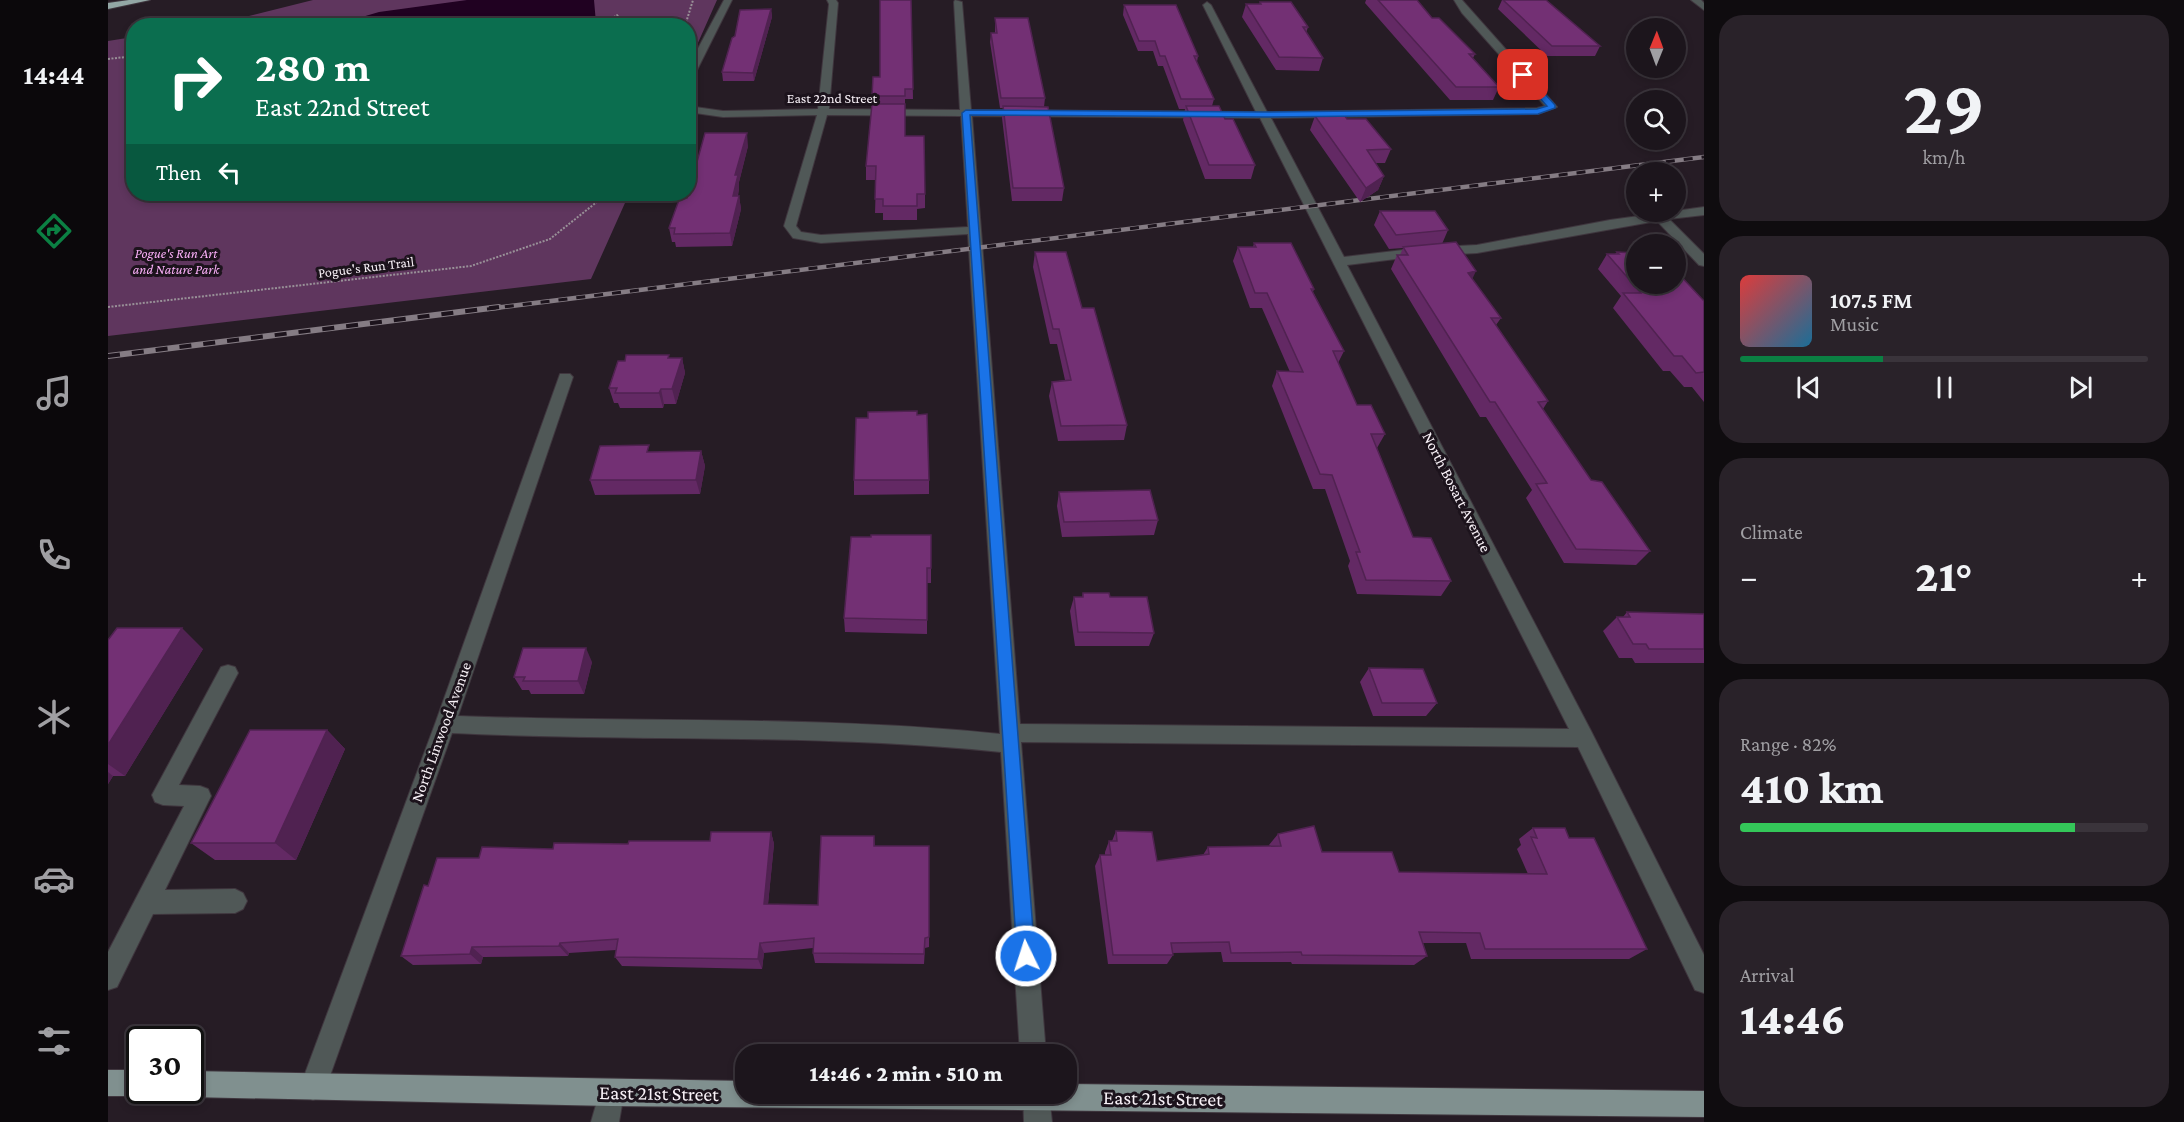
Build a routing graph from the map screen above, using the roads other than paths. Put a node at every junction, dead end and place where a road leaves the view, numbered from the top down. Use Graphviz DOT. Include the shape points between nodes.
graph roads {
  1 [pos="146,0"];
  2 [pos="831,0"];
  3 [pos="1458,0"];
  4 [pos="1695,0"];
  5 [pos="727,2"];
  6 [pos="958,2"];
  7 [pos="1207,5"];
  8 [pos="108,6"];
  9 [pos="1704,7"];
  10 [pos="696,62"];
  11 [pos="696,110"];
  12 [pos="823,112"];
  13 [pos="966,113"];
  14 [pos="1263,115"];
  15 [pos="1704,211"];
  16 [pos="1686,213"];
  17 [pos="1631,222"];
  18 [pos="1665,222"];
  19 [pos="974,230"];
  20 [pos="1339,262"];
  21 [pos="1704,262"];
  22 [pos="565,376"];
  23 [pos="228,673"];
  24 [pos="445,724"];
  25 [pos="1584,738"];
  26 [pos="1010,739"];
  27 [pos="235,901"];
  28 [pos="146,903"];
  29 [pos="108,977"];
  30 [pos="1704,981"];
  31 [pos="1032,1044"];
  32 [pos="108,1083"];
  33 [pos="126,1083"];
  34 [pos="204,1084"];
  35 [pos="313,1087"];
  36 [pos="611,1092"];
  37 [pos="735,1096"];
  38 [pos="1077,1104"];
  39 [pos="1704,1104"];
  40 [pos="605,1122"];
  1 -- 8 [label="highway"];
  2 -- 12 [label="street" via="834,3"];
  3 -- 14 [label="street, East 22nd Street" via="1552,107 1538,111"];
  4 -- 9 [label="street"];
  5 -- 10 [label="street"];
  6 -- 13 [label="street"];
  7 -- 14 [label="street, North Bosart Avenue"];
  11 -- 12 [label="street, East 22nd Street" via="723,114"];
  12 -- 13 [label="street, East 22nd Street"];
  12 -- 19 [label="street" via="790,226 797,236 821,239"];
  13 -- 14 [label="street, East 22nd Street"];
  13 -- 19 [label="street"];
  14 -- 20 [label="street, North Bosart Avenue"];
  15 -- 16 [label="street"];
  17 -- 20 [label="street" via="1477,249"];
  18 -- 21 [label="street"];
  19 -- 26 [label="street"];
  20 -- 25 [label="street, North Bosart Avenue"];
  22 -- 24 [label="street, North Linwood Avenue"];
  23 -- 28 [label="street" via="163,795 200,796"];
  24 -- 26 [label="street"];
  24 -- 35 [label="street, North Linwood Avenue"];
  25 -- 26 [label="street"];
  25 -- 30 [label="street, North Bosart Avenue"];
  26 -- 31 [label="street"];
  27 -- 28 [label="street"];
  28 -- 29 [label="street"];
  32 -- 33 [label="main road"];
  34 -- 35 [label="main road, East 21st Street"];
  35 -- 36 [label="main road, East 21st Street"];
  36 -- 37 [label="main road, East 21st Street"];
  36 -- 40 [label="street"];
  38 -- 39 [label="main road, East 21st Street"];
}
